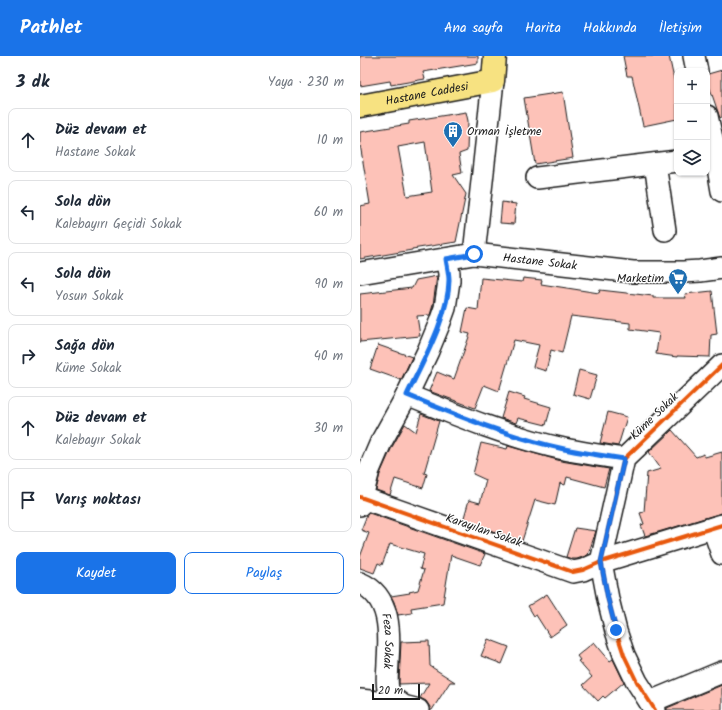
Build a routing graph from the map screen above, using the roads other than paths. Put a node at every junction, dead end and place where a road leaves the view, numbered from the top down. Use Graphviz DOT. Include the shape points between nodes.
graph roads {
  1 [pos="495,56"];
  2 [pos="694,56"];
  3 [pos="696,68"];
  4 [pos="492,86"];
  5 [pos="360,106"];
  6 [pos="360,116"];
  7 [pos="709,140"];
  8 [pos="711,157"];
  9 [pos="674,161"];
  10 [pos="655,164"];
  11 [pos="537,178"];
  12 [pos="722,191"];
  13 [pos="665,230"];
  14 [pos="474,254"];
  15 [pos="446,259"];
  16 [pos="722,268"];
  17 [pos="360,273"];
  18 [pos="722,365"];
  19 [pos="407,395"];
  20 [pos="624,459"];
  21 [pos="361,500"];
  22 [pos="717,526"];
  23 [pos="722,554"];
  24 [pos="601,562"];
  25 [pos="360,583"];
  26 [pos="722,672"];
  27 [pos="360,700"];
  28 [pos="652,706"];
  29 [pos="410,708"];
  1 -- 4 [label="main road"];
  2 -- 3 [label="street"];
  4 -- 5 [label="main road, Hastane Caddesi"];
  4 -- 6 [label="main road, Hastane Caddesi"];
  4 -- 14 [label="street"];
  7 -- 8 [label="street"];
  8 -- 12 [label="street"];
  9 -- 10 [label="street"];
  10 -- 11 [label="street"];
  10 -- 13 [label="street"];
  14 -- 15 [label="street, Hastane Sokak"];
  14 -- 16 [label="street, Hastane Sokak" via="633,272 683,272"];
  15 -- 17 [label="street, Hastane Sokak"];
  15 -- 19 [label="street" via="449,281 445,308"];
  18 -- 20 [label="street, Küme Sokak"];
  19 -- 20 [label="street" via="508,433 564,448"];
  19 -- 21 [label="street" via="381,442 369,470"];
  20 -- 24 [label="street"];
  21 -- 24 [label="street, Karayılan Sokak" via="573,572"];
  22 -- 23 [label="street"];
  22 -- 24 [label="street, Karayılan Sokak"];
  24 -- 28 [label="street" via="624,656"];
  25 -- 29 [label="street, Feza Sokak" via="380,599 387,620 388,687 395,701"];
  26 -- 28 [label="street"];
  27 -- 29 [label="street"];
}
